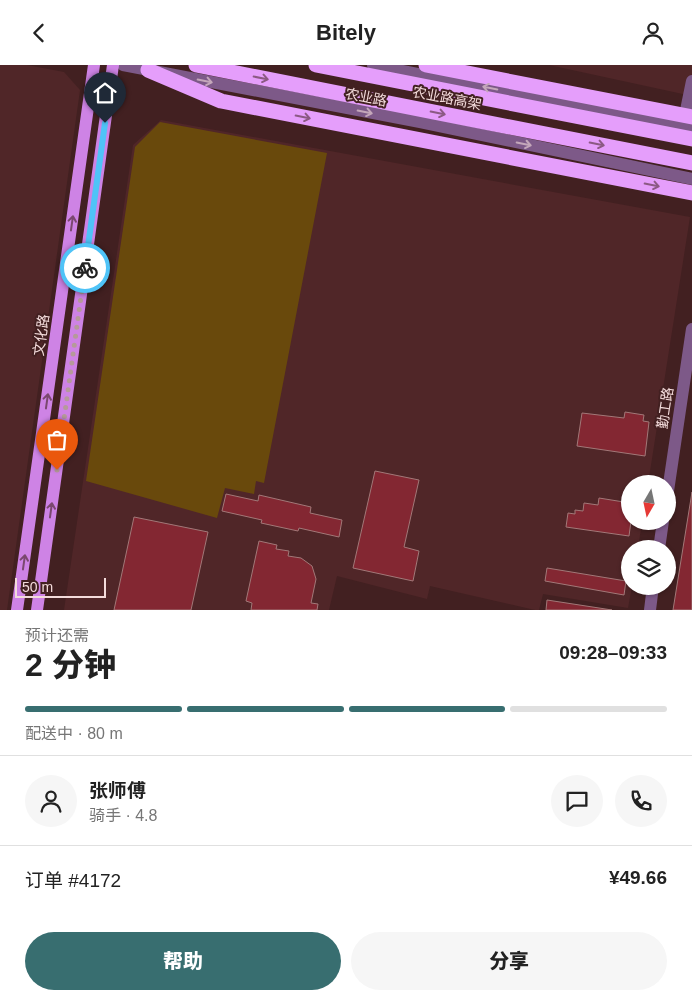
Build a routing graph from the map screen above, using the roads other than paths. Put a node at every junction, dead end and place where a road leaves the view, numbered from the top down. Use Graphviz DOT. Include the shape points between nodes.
graph roads {
  1 [pos="94,65"];
  2 [pos="113,65"];
  3 [pos="123,65"];
  4 [pos="196,65"];
  5 [pos="316,65"];
  6 [pos="373,65"];
  7 [pos="426,65"];
  8 [pos="148,70"];
  9 [pos="692,81"];
  10 [pos="689,124"];
  11 [pos="692,139"];
  12 [pos="692,163"];
  13 [pos="692,179"];
  14 [pos="692,193"];
  15 [pos="692,329"];
  16 [pos="670,475"];
  17 [pos="652,595"];
  18 [pos="17,610"];
  19 [pos="37,610"];
  20 [pos="650,610"];
  18 -- 1 [label="main road, 文化路, one-way"];
  19 -- 2 [label="main road, one-way"];
  3 -- 8 [label="street, 农业路"];
  4 -- 12 [label="highway, 农业路高架, one-way"];
  5 -- 11 [label="highway, 农业路高架"];
  10 -- 6 [label="street, one-way"];
  7 -- 10 [label="highway, bridge"];
  8 -- 13 [label="street, 农业路, one-way"];
  8 -- 14 [label="highway, one-way" via="221,101"];
  9 -- 10 [label="street"];
  15 -- 16 [label="street, 勤工路"];
  17 -- 20 [label="street"];
}
